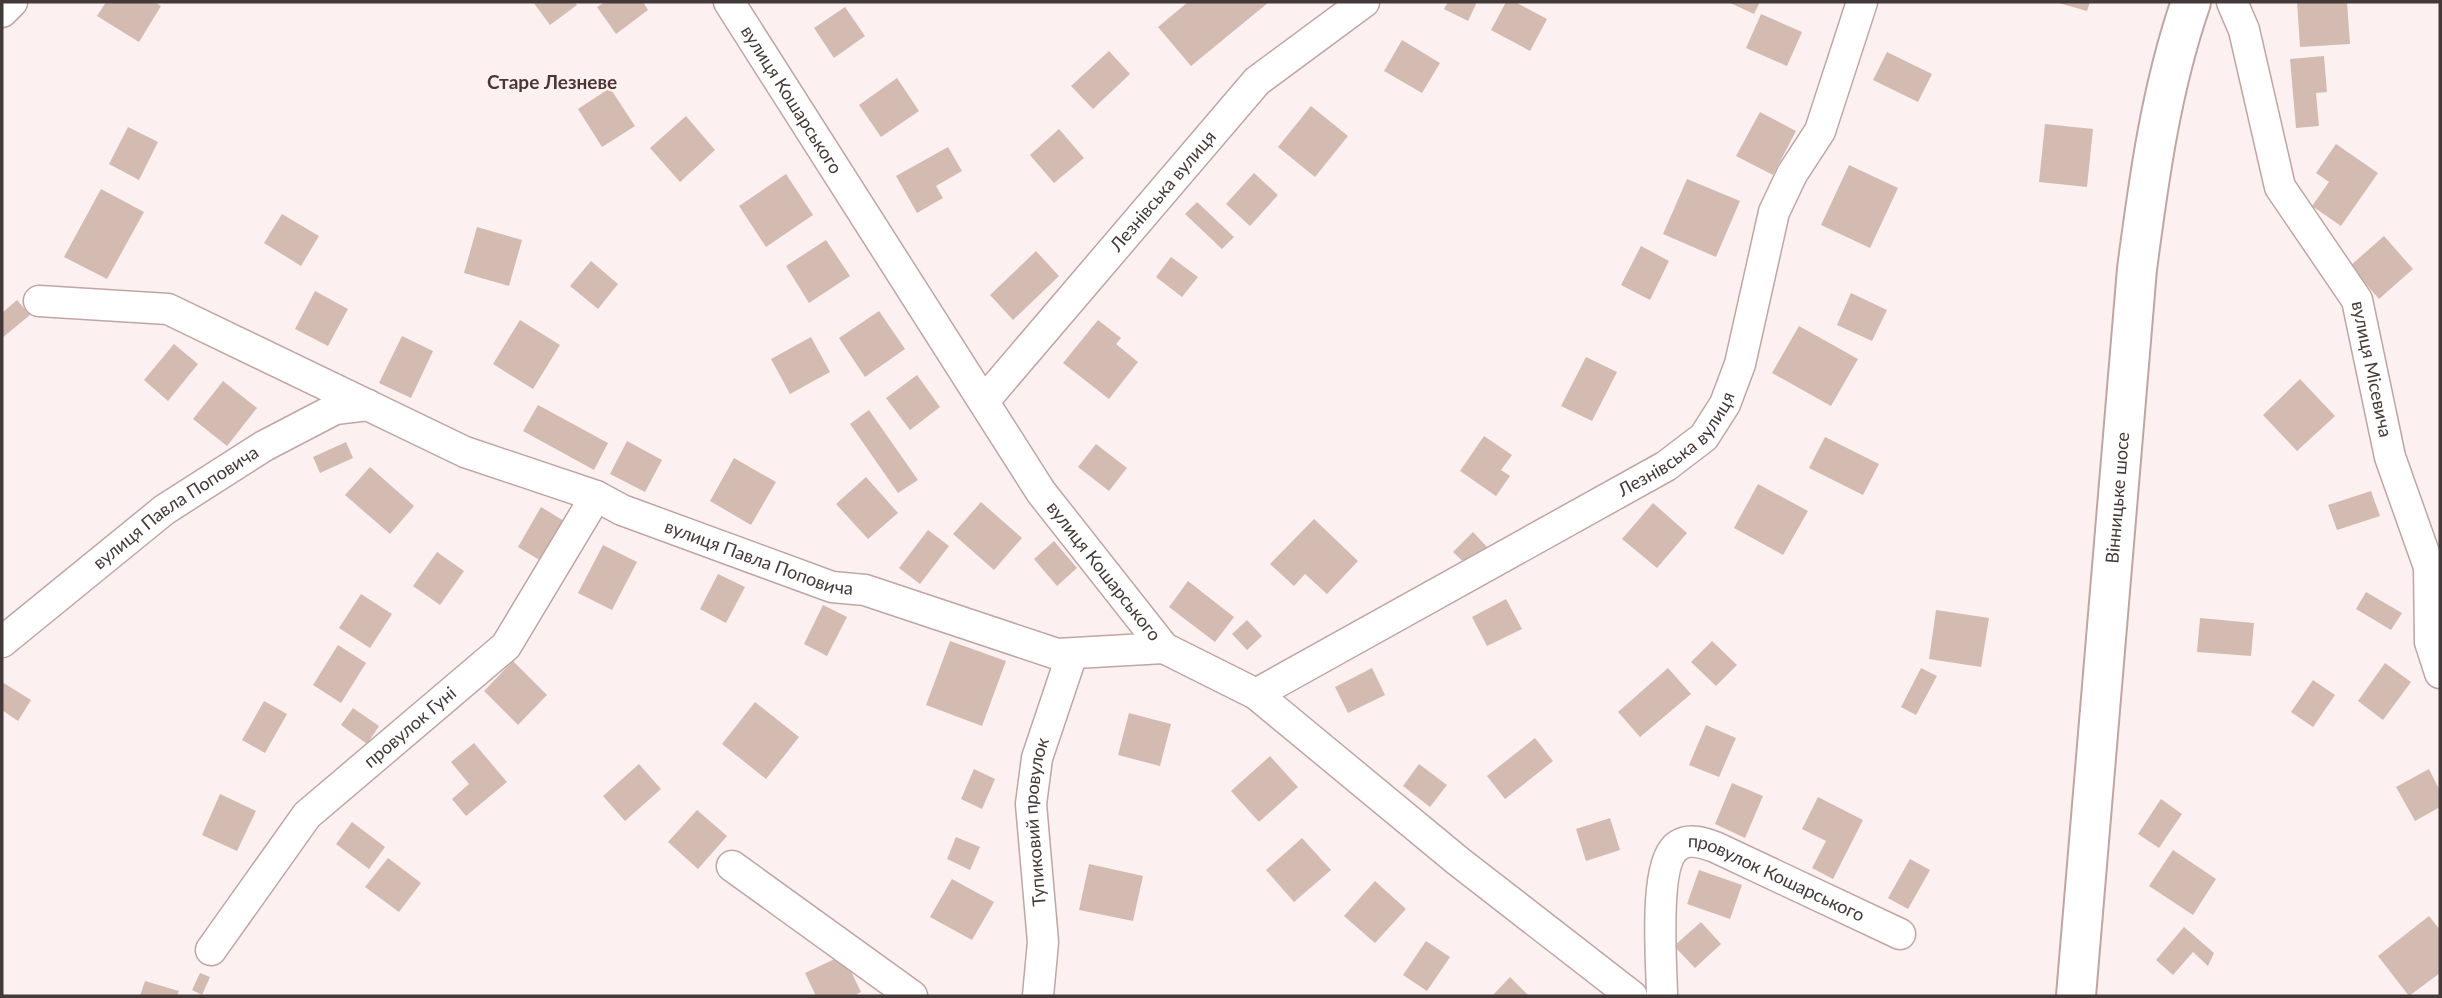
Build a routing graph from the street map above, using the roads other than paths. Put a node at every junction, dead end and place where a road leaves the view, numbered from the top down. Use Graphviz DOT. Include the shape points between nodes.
graph roads {
  1 [pos="12,2"];
  2 [pos="729,2"];
  3 [pos="1364,2"];
  4 [pos="1862,2"];
  5 [pos="2191,2"];
  6 [pos="2232,2"];
  7 [pos="2,12"];
  8 [pos="38,301"];
  9 [pos="984,401"];
  10 [pos="368,405"];
  11 [pos="596,496"];
  12 [pos="2,642"];
  13 [pos="1164,648"];
  14 [pos="1072,654"];
  15 [pos="2440,673"];
  16 [pos="1256,694"];
  17 [pos="732,866"];
  18 [pos="1900,934"];
  19 [pos="211,950"];
  20 [pos="912,996"];
  21 [pos="1038,996"];
  22 [pos="1632,996"];
  23 [pos="1662,996"];
  24 [pos="2076,996"];
  1 -- 7 [label="street"];
  2 -- 9 [label="street, вулиця Кошарського"];
  3 -- 9 [label="street, Лезнівська вулиця" via="1257,80"];
  4 -- 16 [label="street, Лезнівська вулиця" via="1820,131 1774,212 1740,363 1725,404 1703,437 1666,466"];
  5 -- 24 [label="main road, Вінницьке шосе" via="2152,152 2137,269"];
  6 -- 15 [label="street, вулиця Місевича" via="2244,30 2280,187 2357,300 2390,457 2430,567 2430,642"];
  8 -- 10 [label="street, вулиця Павла Поповича" via="167,309"];
  9 -- 13 [label="street, вулиця Кошарського" via="1041,492"];
  10 -- 11 [label="street, вулиця Павла Поповича" via="465,452"];
  10 -- 12 [label="street, вулиця Павла Поповича" via="335,410 264,446 164,510"];
  11 -- 14 [label="street, вулиця Павла Поповича" via="622,510 832,587 865,590 1057,654"];
  11 -- 19 [label="street, провулок Гуні" via="506,646 307,815"];
  13 -- 14 [label="street, вулиця Павла Поповича"];
  13 -- 16 [label="street, вулиця Кошарського"];
  14 -- 21 [label="street, Тупиковий провулок" via="1037,758 1031,804 1043,942"];
  16 -- 22 [label="street, вулиця Кошарського" via="1458,861"];
  17 -- 20 [label="street"];
  18 -- 23 [label="street, провулок Кошарського" via="1715,847 1696,841 1679,844 1667,857 1662,881"];
}
